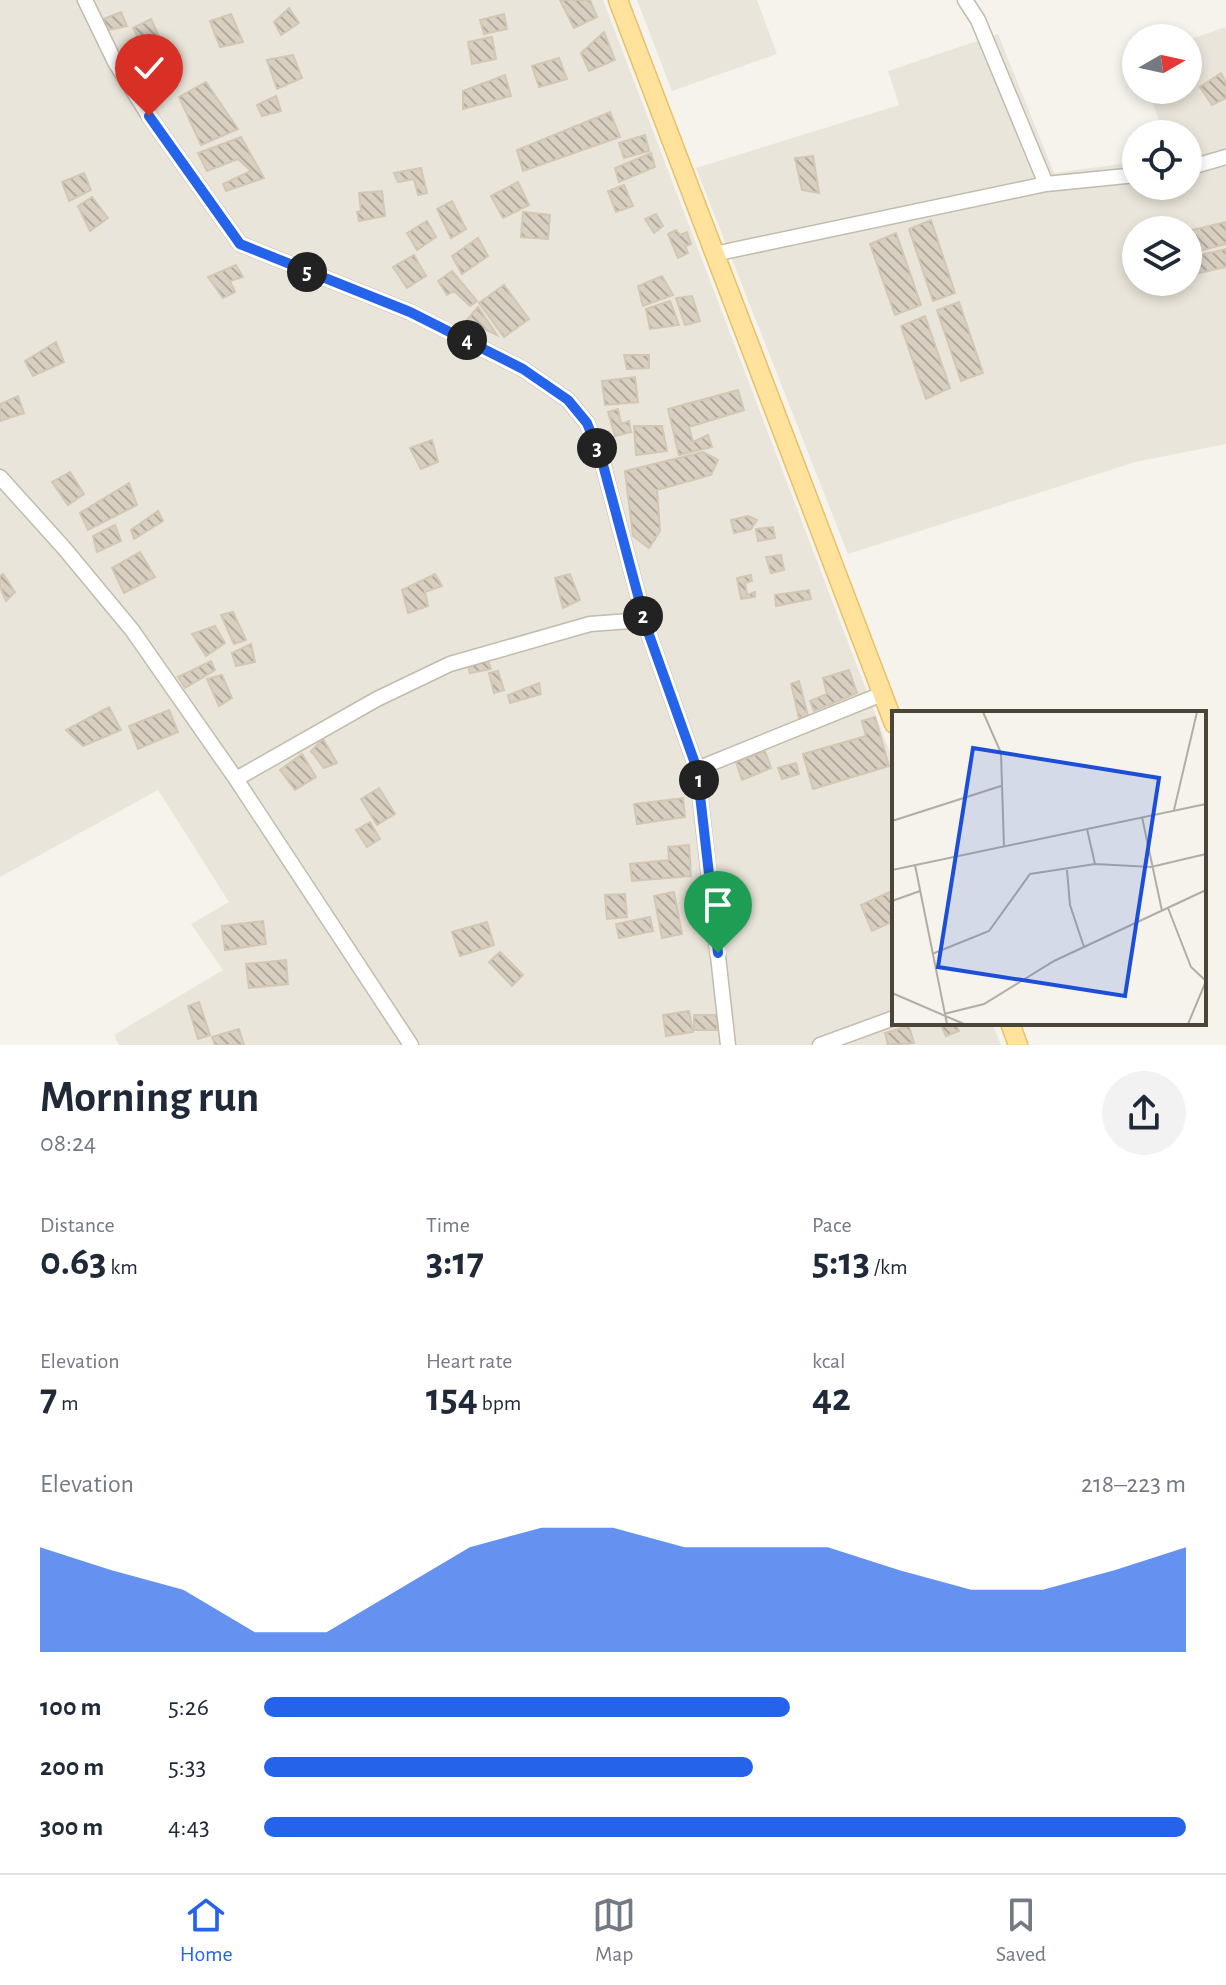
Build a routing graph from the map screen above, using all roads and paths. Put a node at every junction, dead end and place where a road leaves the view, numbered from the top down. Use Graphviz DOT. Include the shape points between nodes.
graph roads {
  1 [pos="85,0"];
  2 [pos="618,0"];
  3 [pos="965,0"];
  4 [pos="1226,157"];
  5 [pos="1202,164"];
  6 [pos="1122,176"];
  7 [pos="1046,184"];
  8 [pos="714,254"];
  9 [pos="0,477"];
  10 [pos="644,620"];
  11 [pos="882,694"];
  12 [pos="892,719"];
  13 [pos="697,769"];
  14 [pos="236,779"];
  15 [pos="892,1019"];
  16 [pos="1011,1025"];
  17 [pos="411,1045"];
  18 [pos="728,1045"];
  19 [pos="820,1045"];
  20 [pos="1018,1045"];
  1 -- 10 [label="street" via="149,116 240,244 410,312 523,369 568,400 587,423 602,461"];
  2 -- 8 [label="main road"];
  3 -- 7 [label="street"];
  4 -- 5 [label="street"];
  6 -- 7 [label="street"];
  7 -- 8 [label="street"];
  8 -- 11 [label="main road"];
  9 -- 14 [label="street" via="132,630"];
  10 -- 13 [label="street"];
  10 -- 14 [label="street" via="590,624 450,664"];
  11 -- 12 [label="main road"];
  11 -- 13 [label="street"];
  13 -- 18 [label="street"];
  14 -- 17 [label="street"];
  15 -- 19 [label="street"];
  16 -- 20 [label="main road"];
}
